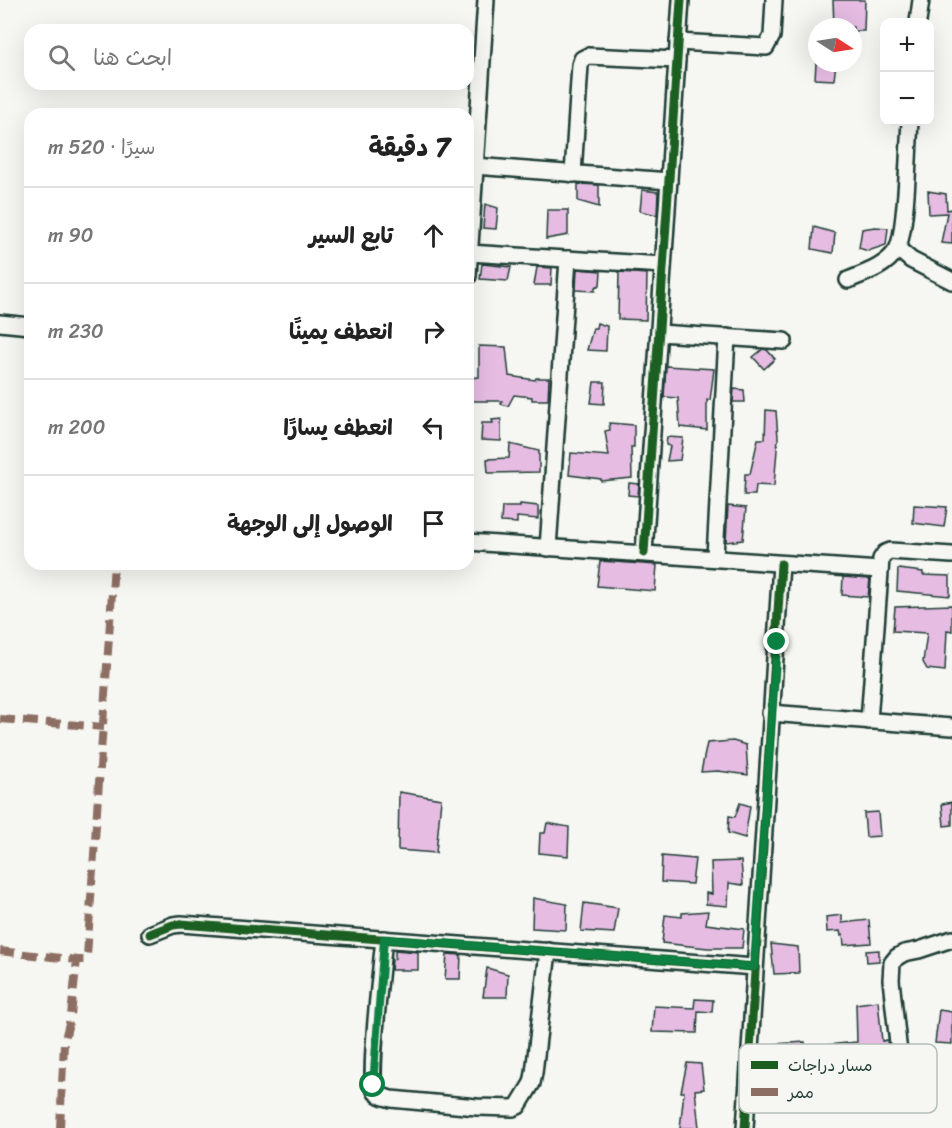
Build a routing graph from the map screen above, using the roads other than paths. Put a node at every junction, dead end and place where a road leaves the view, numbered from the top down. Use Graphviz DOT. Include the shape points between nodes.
graph roads {
  1 [pos="486,0"];
  2 [pos="681,0"];
  3 [pos="774,0"];
  4 [pos="921,0"];
  5 [pos="919,18"];
  6 [pos="678,42"];
  7 [pos="677,60"];
  8 [pos="910,126"];
  9 [pos="474,166"];
  10 [pos="573,174"];
  11 [pos="669,181"];
  12 [pos="898,249"];
  13 [pos="474,253"];
  14 [pos="568,259"];
  15 [pos="663,265"];
  16 [pos="848,280"];
  17 [pos="952,281"];
  18 [pos="0,323"];
  19 [pos="24,325"];
  20 [pos="659,333"];
  21 [pos="727,337"];
  22 [pos="784,341"];
  23 [pos="474,542"];
  24 [pos="548,548"];
  25 [pos="644,553"];
  26 [pos="952,555"];
  27 [pos="715,557"];
  28 [pos="781,564"];
  29 [pos="880,570"];
  30 [pos="771,713"];
  31 [pos="869,721"];
  32 [pos="952,728"];
  33 [pos="150,934"];
  34 [pos="384,939"];
  35 [pos="952,939"];
  36 [pos="548,951"];
  37 [pos="754,967"];
  38 [pos="750,1044"];
  39 [pos="898,1044"];
  40 [pos="746,1113"];
  41 [pos="745,1128"];
  1 -- 9 [label="street"];
  2 -- 6 [label="street"];
  3 -- 6 [label="street" via="772,36 766,47"];
  4 -- 5 [label="street"];
  6 -- 7 [label="street"];
  7 -- 10 [label="street" via="588,56 582,59"];
  7 -- 11 [label="street"];
  8 -- 12 [label="street" via="903,229"];
  9 -- 10 [label="street"];
  10 -- 11 [label="street"];
  11 -- 15 [label="street"];
  12 -- 16 [label="street" via="873,270"];
  12 -- 17 [label="street"];
  13 -- 14 [label="street"];
  14 -- 15 [label="street"];
  14 -- 24 [label="street"];
  15 -- 20 [label="street"];
  18 -- 19 [label="street"];
  20 -- 21 [label="street"];
  20 -- 25 [label="street"];
  21 -- 22 [label="street"];
  21 -- 27 [label="street"];
  23 -- 24 [label="street"];
  24 -- 25 [label="street"];
  25 -- 27 [label="street"];
  26 -- 29 [label="street" via="890,551 881,559"];
  27 -- 28 [label="street"];
  28 -- 29 [label="street"];
  28 -- 30 [label="street"];
  29 -- 31 [label="street"];
  30 -- 31 [label="street"];
  30 -- 37 [label="street"];
  31 -- 32 [label="street"];
  33 -- 34 [label="street" via="181,924"];
  34 -- 36 [label="street"];
  34 -- 36 [label="street" via="374,1053 375,1092 391,1099 477,1107 518,1106 532,1083"];
  35 -- 39 [label="street" via="904,953 892,963"];
  36 -- 37 [label="street"];
  37 -- 38 [label="street"];
  40 -- 41 [label="street"];
}
